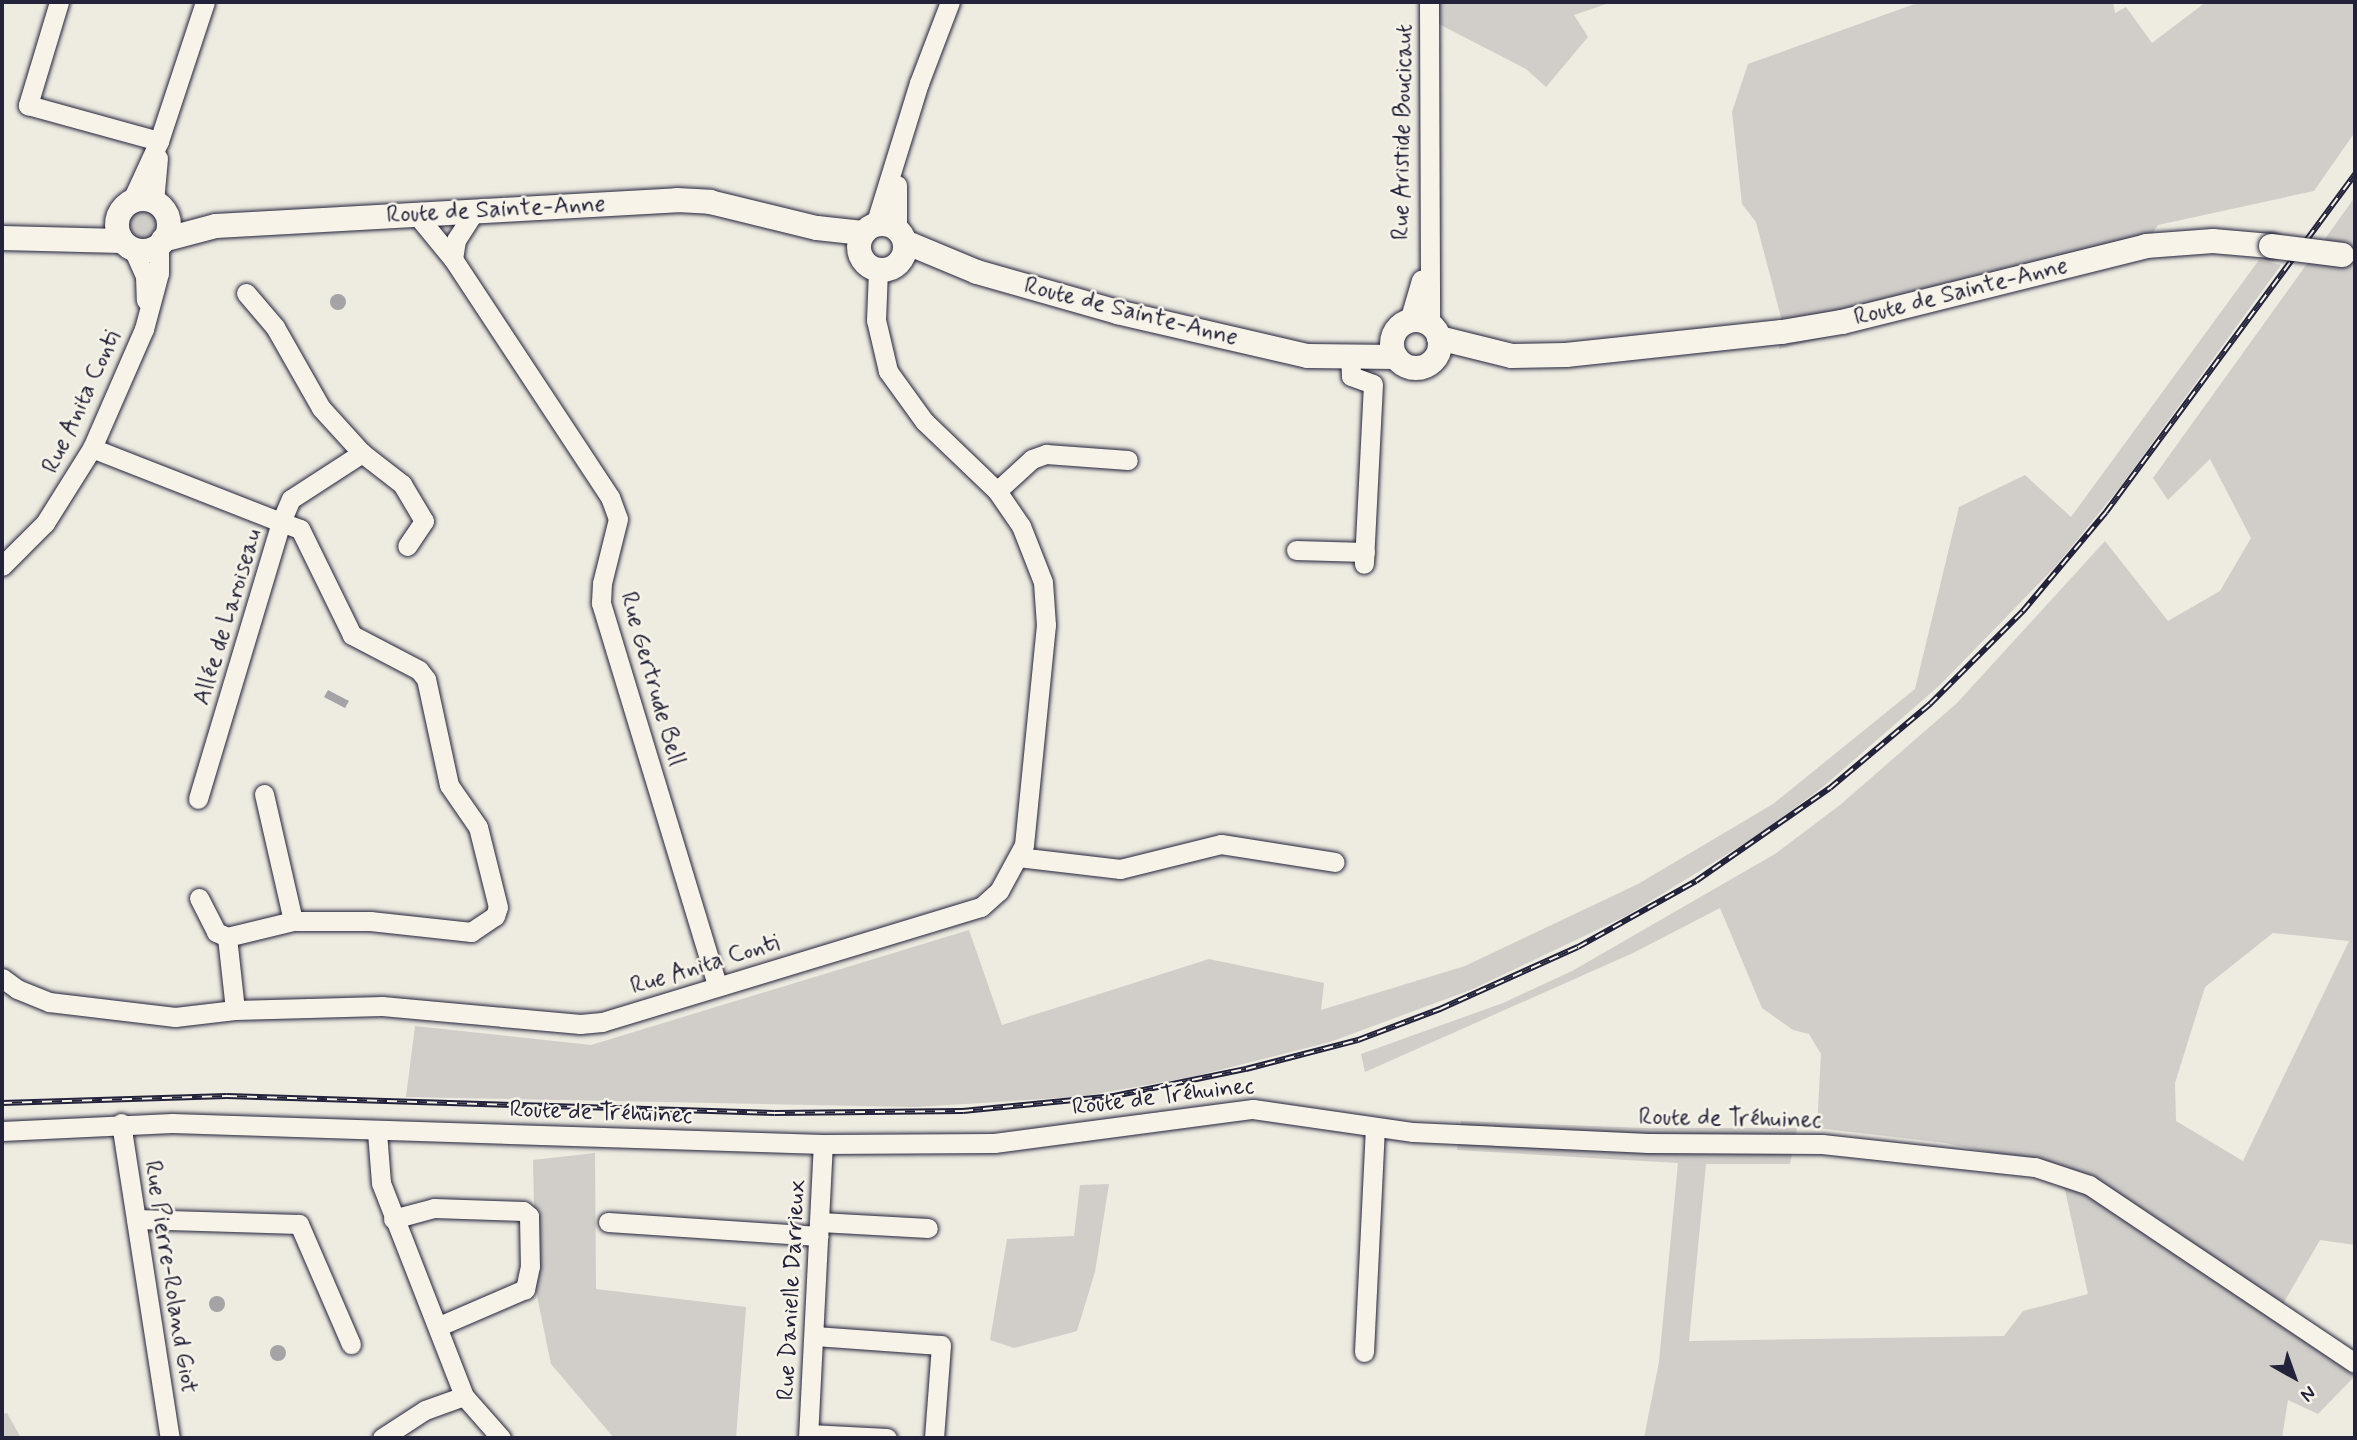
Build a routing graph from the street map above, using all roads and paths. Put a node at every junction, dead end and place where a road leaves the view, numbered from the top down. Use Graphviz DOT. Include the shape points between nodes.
graph roads {
  1 [pos="59,2"];
  2 [pos="205,2"];
  3 [pos="950,2"];
  4 [pos="1429,2"];
  5 [pos="158,144"];
  6 [pos="475,211"];
  7 [pos="416,214"];
  8 [pos="138,221"];
  9 [pos="216,226"];
  10 [pos="2,237"];
  11 [pos="161,242"];
  12 [pos="882,246"];
  13 [pos="2349,256"];
  14 [pos="453,259"];
  15 [pos="246,293"];
  16 [pos="146,319"];
  17 [pos="1417,339"];
  18 [pos="1286,350"];
  19 [pos="1350,356"];
  20 [pos="92,448"];
  21 [pos="362,453"];
  22 [pos="1128,460"];
  23 [pos="997,491"];
  24 [pos="281,523"];
  25 [pos="407,546"];
  26 [pos="1296,550"];
  27 [pos="2,566"];
  28 [pos="264,793"];
  29 [pos="198,799"];
  30 [pos="1018,857"];
  31 [pos="1335,862"];
  32 [pos="199,898"];
  33 [pos="293,921"];
  34 [pos="227,937"];
  35 [pos="2,978"];
  36 [pos="717,986"];
  37 [pos="235,1010"];
  38 [pos="121,1123"];
  39 [pos="1375,1128"];
  40 [pos="2,1131"];
  41 [pos="377,1132"];
  42 [pos="823,1144"];
  43 [pos="136,1219"];
  44 [pos="393,1219"];
  45 [pos="608,1222"];
  46 [pos="928,1228"];
  47 [pos="820,1229"];
  48 [pos="439,1326"];
  49 [pos="814,1336"];
  50 [pos="351,1344"];
  51 [pos="1364,1352"];
  52 [pos="2355,1363"];
  53 [pos="464,1396"];
  54 [pos="808,1436"];
  55 [pos="170,1438"];
  56 [pos="383,1438"];
  57 [pos="501,1438"];
  58 [pos="887,1438"];
  59 [pos="934,1438"];
  1 -- 5 [label="street" via="28,105"];
  2 -- 5 [label="street"];
  3 -- 12 [label="street, Rue Anita Conti" via="898,156"];
  4 -- 17 [label="street, Rue Aristide Boucicaut" via="1426,262"];
  5 -- 8 [label="street"];
  6 -- 7 [label="main road, Route de Sainte-Anne"];
  6 -- 12 [label="main road, Route de Sainte-Anne" via="710,202"];
  6 -- 14 [label="street" via="456,240"];
  7 -- 9 [label="main road, Route de Sainte-Anne"];
  7 -- 14 [label="street, Rue Gertrude Bell"];
  8 -- 9 [label="main road, Route de Sainte-Anne"];
  8 -- 10 [label="main road, Route de Sainte-Anne"];
  8 -- 11 [label="main road"];
  8 -- 16 [label="street, Rue Anita Conti"];
  9 -- 11 [label="main road, Route de Sainte-Anne"];
  11 -- 16 [label="street, Rue Anita Conti" via="159,273"];
  12 -- 18 [label="main road, Route de Sainte-Anne" via="1116,312"];
  12 -- 23 [label="street, Rue Anita Conti" via="876,320 888,371 924,421"];
  13 -- 17 [label="main road, Route de Sainte-Anne, bridge" via="2213,241 2146,246 1842,322 1522,364"];
  14 -- 36 [label="street, Rue Gertrude Bell" via="610,497 618,519 601,583 601,603"];
  15 -- 21 [label="street" via="275,327 321,408"];
  16 -- 20 [label="street, Rue Anita Conti"];
  17 -- 18 [label="main road, Route de Sainte-Anne"];
  17 -- 19 [label="main road, Route de Sainte-Anne"];
  18 -- 19 [label="main road, Route de Sainte-Anne" via="1308,356"];
  19 -- 26 [label="street" via="1351,376 1373,384 1365,558"];
  20 -- 24 [label="street, Allée de Laroiseau"];
  20 -- 27 [label="street, Rue Anita Conti" via="45,523"];
  21 -- 24 [label="street" via="291,499"];
  21 -- 25 [label="street" via="402,484 424,520"];
  22 -- 23 [label="street" via="1046,454 1032,459"];
  23 -- 30 [label="street, Rue Anita Conti" via="1021,526 1043,582 1045,603 1024,845"];
  24 -- 29 [label="street, Allée de Laroiseau"];
  24 -- 33 [label="street" via="300,529 352,635 419,670 426,679 449,785 478,827 498,906 489,924 471,932 370,921"];
  28 -- 33 [label="street"];
  30 -- 31 [label="street" via="1119,869 1221,844"];
  30 -- 36 [label="street, Rue Anita Conti" via="999,891 964,916"];
  32 -- 34 [label="street" via="216,932"];
  33 -- 34 [label="street"];
  34 -- 37 [label="street"];
  35 -- 37 [label="street, Rue Anita Conti" via="36,998 79,1006 175,1017"];
  36 -- 37 [label="street, Rue Anita Conti" via="580,1024 382,1006"];
  38 -- 40 [label="street, Route de Tréhuinec"];
  38 -- 41 [label="street, Route de Tréhuinec"];
  38 -- 43 [label="street, Rue Pierre-Roland Giot"];
  39 -- 42 [label="street, Route de Tréhuinec" via="1253,1109 994,1143"];
  39 -- 51 [label="street"];
  39 -- 52 [label="street, Route de Tréhuinec" via="1648,1143 1822,1144 2035,1167 2089,1185 2136,1213"];
  41 -- 42 [label="street, Route de Tréhuinec"];
  41 -- 44 [label="street" via="380,1183"];
  42 -- 47 [label="street, Rue Danielle Darrieux"];
  43 -- 50 [label="street" via="299,1224"];
  43 -- 55 [label="street, Rue Pierre-Roland Giot"];
  44 -- 48 [label="street"];
  44 -- 48 [label="street" via="434,1208 523,1210 529,1216 530,1266 525,1289"];
  45 -- 47 [label="street"];
  46 -- 47 [label="street"];
  47 -- 49 [label="street, Rue Danielle Darrieux"];
  48 -- 53 [label="street"];
  49 -- 54 [label="street, Rue Danielle Darrieux"];
  49 -- 59 [label="street" via="941,1345"];
  53 -- 56 [label="street" via="425,1410"];
  53 -- 57 [label="street"];
  54 -- 58 [label="street"];
}
